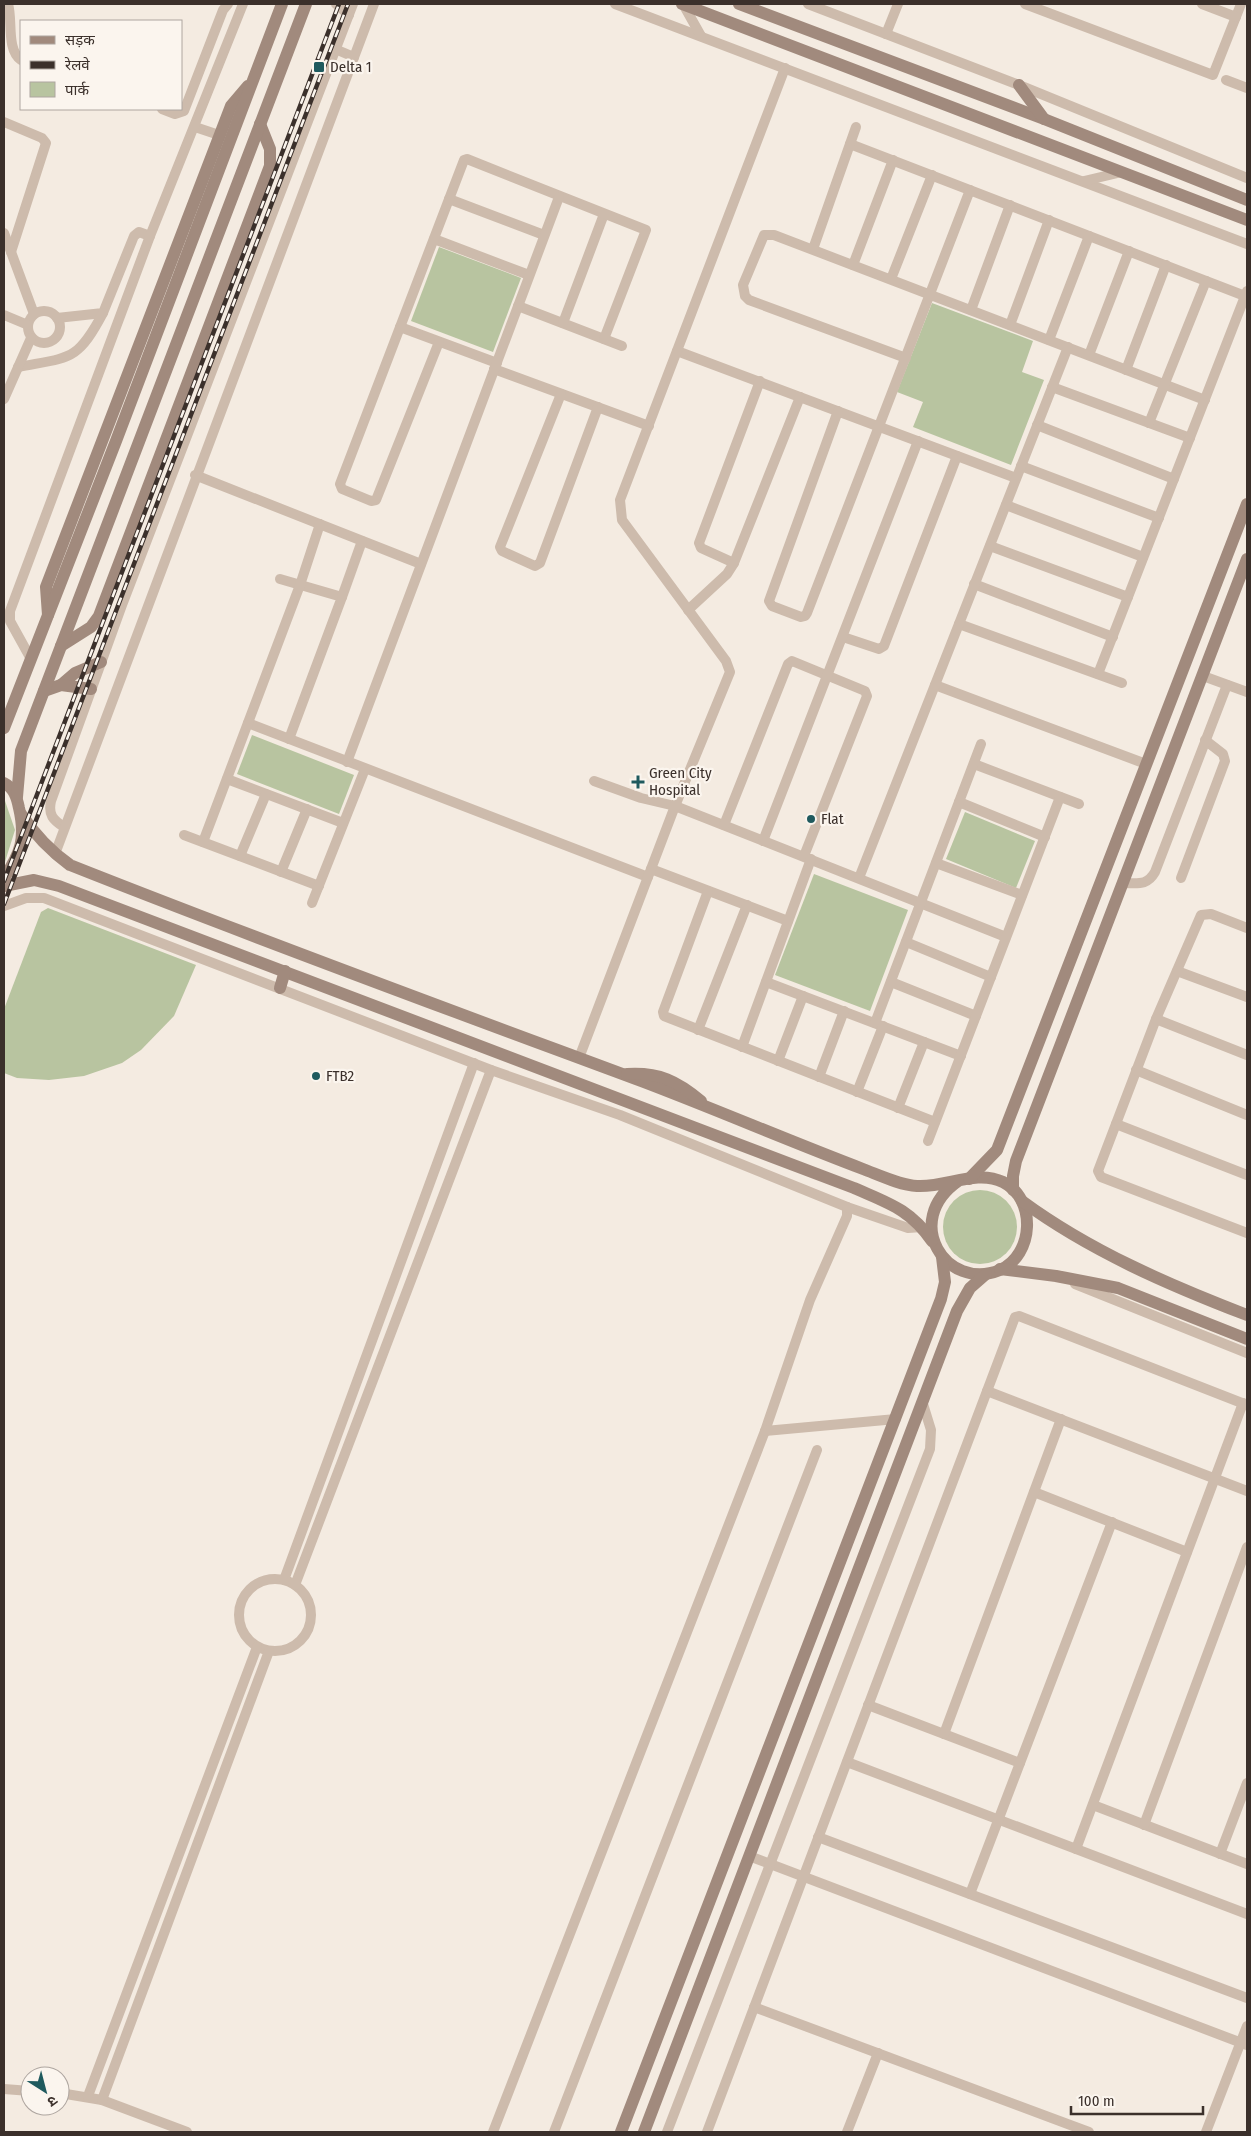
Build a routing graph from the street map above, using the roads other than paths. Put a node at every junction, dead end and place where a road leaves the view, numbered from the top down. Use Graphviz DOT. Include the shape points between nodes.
graph roads {
  1 [pos="8,4"];
  2 [pos="228,4"];
  3 [pos="243,4"];
  4 [pos="282,4"];
  5 [pos="306,4"];
  6 [pos="336,4"];
  7 [pos="353,4"];
  8 [pos="374,4"];
  9 [pos="615,4"];
  10 [pos="683,4"];
  11 [pos="739,4"];
  12 [pos="808,4"];
  13 [pos="898,4"];
  14 [pos="1025,4"];
  15 [pos="1202,4"];
  16 [pos="1240,4"];
  17 [pos="349,15"];
  18 [pos="1236,17"];
  19 [pos="886,34"];
  20 [pos="701,36"];
  21 [pos="335,49"];
  22 [pos="4,51"];
  23 [pos="354,57"];
  24 [pos="20,59"];
  25 [pos="785,68"];
  26 [pos="1226,80"];
  27 [pos="252,82"];
  28 [pos="1019,85"];
  29 [pos="1247,88"];
  30 [pos="165,110"];
  31 [pos="1044,119"];
  32 [pos="4,122"];
  33 [pos="260,124"];
  34 [pos="195,127"];
  35 [pos="856,127"];
  36 [pos="219,135"];
  37 [pos="850,144"];
  38 [pos="893,160"];
  39 [pos="1122,172"];
  40 [pos="932,175"];
  41 [pos="1247,178"];
  42 [pos="1084,181"];
  43 [pos="970,190"];
  44 [pos="559,197"];
  45 [pos="449,199"];
  46 [pos="1247,200"];
  47 [pos="1010,205"];
  48 [pos="604,214"];
  49 [pos="1049,220"];
  50 [pos="1247,220"];
  51 [pos="4,233"];
  52 [pos="150,236"];
  53 [pos="544,236"];
  54 [pos="1089,236"];
  55 [pos="434,239"];
  56 [pos="1247,244"];
  57 [pos="813,249"];
  58 [pos="1129,251"];
  59 [pos="11,252"];
  60 [pos="853,265"];
  61 [pos="1166,266"];
  62 [pos="529,275"];
  63 [pos="891,279"];
  64 [pos="1206,281"];
  65 [pos="1246,293"];
  66 [pos="932,295"];
  67 [pos="518,306"];
  68 [pos="970,310"];
  69 [pos="34,314"];
  70 [pos="103,314"];
  71 [pos="4,315"];
  72 [pos="58,318"];
  73 [pos="563,323"];
  74 [pos="28,325"];
  75 [pos="1010,325"];
  76 [pos="400,327"];
  77 [pos="31,338"];
  78 [pos="604,339"];
  79 [pos="1049,340"];
  80 [pos="439,342"];
  81 [pos="622,346"];
  82 [pos="1068,347"];
  83 [pos="678,351"];
  84 [pos="1089,355"];
  85 [pos="906,358"];
  86 [pos="495,366"];
  87 [pos="18,367"];
  88 [pos="1126,370"];
  89 [pos="760,382"];
  90 [pos="1165,385"];
  91 [pos="1052,387"];
  92 [pos="560,394"];
  93 [pos="800,397"];
  94 [pos="4,399"];
  95 [pos="1204,400"];
  96 [pos="598,408"];
  97 [pos="838,411"];
  98 [pos="1149,423"];
  99 [pos="1037,425"];
  100 [pos="649,426"];
  101 [pos="879,427"];
  102 [pos="1190,438"];
  103 [pos="918,441"];
  104 [pos="957,456"];
  105 [pos="1021,466"];
  106 [pos="195,475"];
  107 [pos="1016,478"];
  108 [pos="1174,479"];
  109 [pos="1247,504"];
  110 [pos="1006,505"];
  111 [pos="1159,518"];
  112 [pos="320,524"];
  113 [pos="362,541"];
  114 [pos="990,546"];
  115 [pos="1144,557"];
  116 [pos="1247,559"];
  117 [pos="734,563"];
  118 [pos="421,564"];
  119 [pos="280,579"];
  120 [pos="974,584"];
  121 [pos="300,585"];
  122 [pos="342,597"];
  123 [pos="1128,597"];
  124 [pos="688,610"];
  125 [pos="48,615"];
  126 [pos="7,618"];
  127 [pos="959,624"];
  128 [pos="843,637"];
  129 [pos="1113,637"];
  130 [pos="61,646"];
  131 [pos="31,659"];
  132 [pos="101,662"];
  133 [pos="1098,674"];
  134 [pos="1203,676"];
  135 [pos="827,677"];
  136 [pos="1122,683"];
  137 [pos="61,685"];
  138 [pos="935,685"];
  139 [pos="1227,685"];
  140 [pos="91,689"];
  141 [pos="44,691"];
  142 [pos="1247,692"];
  143 [pos="248,723"];
  144 [pos="4,728"];
  145 [pos="289,739"];
  146 [pos="1205,740"];
  147 [pos="981,744"];
  148 [pos="347,762"];
  149 [pos="974,764"];
  150 [pos="1146,764"];
  151 [pos="365,769"];
  152 [pos="227,779"];
  153 [pos="594,781"];
  154 [pos="4,783"];
  155 [pos="266,794"];
  156 [pos="17,797"];
  157 [pos="1060,797"];
  158 [pos="959,802"];
  159 [pos="1079,804"];
  160 [pos="675,806"];
  161 [pos="307,809"];
  162 [pos="20,814"];
  163 [pos="343,823"];
  164 [pos="724,825"];
  165 [pos="64,827"];
  166 [pos="184,835"];
  167 [pos="1045,837"];
  168 [pos="764,841"];
  169 [pos="203,842"];
  170 [pos="54,854"];
  171 [pos="240,856"];
  172 [pos="808,858"];
  173 [pos="936,863"];
  174 [pos="281,872"];
  175 [pos="650,873"];
  176 [pos="4,878"];
  177 [pos="859,878"];
  178 [pos="1181,878"];
  179 [pos="1123,882"];
  180 [pos="4,886"];
  181 [pos="319,886"];
  182 [pos="708,891"];
  183 [pos="1022,895"];
  184 [pos="312,903"];
  185 [pos="921,903"];
  186 [pos="747,905"];
  187 [pos="4,906"];
  188 [pos="788,921"];
  189 [pos="1247,928"];
  190 [pos="1006,937"];
  191 [pos="906,942"];
  192 [pos="1178,970"];
  193 [pos="285,971"];
  194 [pos="991,977"];
  195 [pos="766,982"];
  196 [pos="891,982"];
  197 [pos="280,988"];
  198 [pos="803,996"];
  199 [pos="1247,997"];
  200 [pos="844,1011"];
  201 [pos="976,1016"];
  202 [pos="1156,1019"];
  203 [pos="879,1025"];
  204 [pos="698,1030"];
  205 [pos="924,1042"];
  206 [pos="742,1047"];
  207 [pos="1247,1054"];
  208 [pos="960,1056"];
  209 [pos="579,1058"];
  210 [pos="778,1061"];
  211 [pos="474,1063"];
  212 [pos="491,1070"];
  213 [pos="1136,1070"];
  214 [pos="820,1077"];
  215 [pos="857,1092"];
  216 [pos="898,1108"];
  217 [pos="1247,1115"];
  218 [pos="935,1122"];
  219 [pos="1116,1124"];
  220 [pos="928,1141"];
  221 [pos="1247,1175"];
  222 [pos="964,1180"];
  223 [pos="1013,1190"];
  224 [pos="1022,1201"];
  225 [pos="847,1207"];
  226 [pos="922,1227"];
  227 [pos="1247,1233"];
  228 [pos="935,1245"];
  229 [pos="942,1256"];
  230 [pos="1000,1269"];
  231 [pos="986,1274"];
  232 [pos="1056,1276"];
  233 [pos="1247,1315"];
  234 [pos="1247,1339"];
  235 [pos="1247,1353"];
  236 [pos="987,1391"];
  237 [pos="923,1404"];
  238 [pos="1245,1404"];
  239 [pos="896,1418"];
  240 [pos="1062,1419"];
  241 [pos="765,1431"];
  242 [pos="817,1450"];
  243 [pos="1215,1478"];
  244 [pos="1247,1490"];
  245 [pos="1034,1492"];
  246 [pos="1112,1522"];
  247 [pos="1247,1547"];
  248 [pos="1187,1552"];
  249 [pos="284,1580"];
  250 [pos="295,1585"];
  251 [pos="257,1647"];
  252 [pos="269,1651"];
  253 [pos="868,1705"];
  254 [pos="944,1734"];
  255 [pos="847,1762"];
  256 [pos="1020,1763"];
  257 [pos="1247,1783"];
  258 [pos="1093,1805"];
  259 [pos="999,1820"];
  260 [pos="1144,1825"];
  261 [pos="818,1837"];
  262 [pos="1076,1849"];
  263 [pos="1220,1854"];
  264 [pos="749,1856"];
  265 [pos="772,1864"];
  266 [pos="1247,1864"];
  267 [pos="803,1876"];
  268 [pos="970,1894"];
  269 [pos="1247,1914"];
  270 [pos="1247,1998"];
  271 [pos="754,2007"];
  272 [pos="1247,2026"];
  273 [pos="1244,2044"];
  274 [pos="878,2053"];
  275 [pos="4,2090"];
  276 [pos="20,2091"];
  277 [pos="70,2094"];
  278 [pos="88,2096"];
  279 [pos="102,2100"];
  280 [pos="1065,2128"];
  281 [pos="187,2132"];
  282 [pos="493,2132"];
  283 [pos="554,2132"];
  284 [pos="621,2132"];
  285 [pos="644,2132"];
  286 [pos="667,2132"];
  287 [pos="707,2132"];
  288 [pos="847,2132"];
  289 [pos="1090,2132"];
  290 [pos="1206,2132"];
  1 -- 24 [label="street" via="12,41"];
  2 -- 30 [label="street" via="184,111 175,114"];
  3 -- 34 [label="street"];
  4 -- 27 [label="street"];
  5 -- 33 [label="street"];
  6 -- 17 [label="street"];
  7 -- 17 [label="street"];
  8 -- 23 [label="street"];
  9 -- 20 [label="street"];
  10 -- 20 [label="street"];
  10 -- 39 [label="street"];
  11 -- 31 [label="street"];
  12 -- 19 [label="street"];
  13 -- 19 [label="street"];
  14 -- 18 [label="street" via="1213,75"];
  15 -- 18 [label="street"];
  16 -- 18 [label="street"];
  17 -- 21 [label="street"];
  19 -- 28 [label="street"];
  20 -- 25 [label="street"];
  21 -- 23 [label="street"];
  21 -- 132 [label="street"];
  22 -- 24 [label="street"];
  23 -- 106 [label="street"];
  25 -- 42 [label="street"];
  25 -- 83 [label="street"];
  26 -- 29 [label="street"];
  27 -- 36 [label="street" via="231,106"];
  27 -- 125 [label="street"];
  28 -- 31 [label="street"];
  28 -- 41 [label="street"];
  31 -- 46 [label="street"];
  32 -- 59 [label="street" via="42,138 46,147"];
  33 -- 130 [label="street"];
  33 -- 130 [label="street" via="270,149 270,166 102,608 95,623"];
  34 -- 36 [label="street"];
  34 -- 52 [label="street"];
  35 -- 37 [label="street"];
  36 -- 125 [label="street" via="46,587"];
  37 -- 38 [label="street"];
  37 -- 57 [label="street"];
  38 -- 40 [label="street"];
  38 -- 60 [label="street"];
  39 -- 42 [label="street"];
  39 -- 50 [label="street"];
  40 -- 43 [label="street"];
  40 -- 63 [label="street"];
  42 -- 56 [label="street"];
  43 -- 47 [label="street"];
  43 -- 66 [label="street"];
  44 -- 45 [label="street" via="467,159"];
  44 -- 48 [label="street"];
  44 -- 53 [label="street"];
  45 -- 53 [label="street"];
  45 -- 55 [label="street"];
  47 -- 49 [label="street"];
  47 -- 68 [label="street"];
  48 -- 73 [label="street"];
  48 -- 78 [label="street" via="646,232"];
  49 -- 54 [label="street"];
  49 -- 75 [label="street"];
  51 -- 59 [label="street"];
  52 -- 70 [label="street" via="139,232 134,236"];
  52 -- 126 [label="street"];
  53 -- 62 [label="street"];
  54 -- 58 [label="street"];
  54 -- 79 [label="street"];
  55 -- 62 [label="street"];
  55 -- 76 [label="street"];
  57 -- 60 [label="street"];
  57 -- 85 [label="street" via="774,235 764,235 743,285 745,296"];
  58 -- 61 [label="street"];
  58 -- 84 [label="street"];
  59 -- 69 [label="street"];
  60 -- 63 [label="street"];
  61 -- 64 [label="street"];
  61 -- 88 [label="street"];
  62 -- 67 [label="street"];
  63 -- 66 [label="street"];
  64 -- 65 [label="street"];
  64 -- 90 [label="street"];
  65 -- 95 [label="street"];
  66 -- 68 [label="street"];
  66 -- 85 [label="street"];
  67 -- 73 [label="street"];
  67 -- 86 [label="street"];
  68 -- 75 [label="street"];
  69 -- 72 [label="street" via="49,311"];
  69 -- 74 [label="street"];
  70 -- 72 [label="street"];
  70 -- 87 [label="street" via="89,340 77,352 66,358"];
  71 -- 74 [label="street"];
  72 -- 77 [label="street" via="60,328 51,342 41,344"];
  73 -- 78 [label="street"];
  74 -- 77 [label="street"];
  75 -- 79 [label="street"];
  76 -- 80 [label="street"];
  76 -- 80 [label="street" via="340,484 342,489 371,501 378,497"];
  77 -- 87 [label="street"];
  78 -- 81 [label="street"];
  79 -- 82 [label="street"];
  80 -- 86 [label="street"];
  82 -- 84 [label="street"];
  82 -- 91 [label="street"];
  83 -- 89 [label="street"];
  83 -- 100 [label="street"];
  84 -- 88 [label="street"];
  85 -- 101 [label="street"];
  86 -- 92 [label="street"];
  86 -- 118 [label="street"];
  87 -- 94 [label="street"];
  88 -- 90 [label="street"];
  89 -- 93 [label="street"];
  89 -- 117 [label="street" via="699,543 701,548"];
  90 -- 95 [label="street"];
  90 -- 98 [label="street"];
  91 -- 98 [label="street"];
  91 -- 99 [label="street"];
  92 -- 96 [label="street"];
  92 -- 96 [label="street" via="500,546 502,551 534,566 540,563"];
  93 -- 97 [label="street"];
  93 -- 117 [label="street"];
  95 -- 102 [label="street"];
  96 -- 100 [label="street"];
  97 -- 101 [label="street"];
  97 -- 101 [label="street" via="769,601 772,606 805,616"];
  98 -- 102 [label="street"];
  99 -- 105 [label="street"];
  99 -- 108 [label="street"];
  100 -- 124 [label="street" via="620,500 620,511 622,520"];
  101 -- 103 [label="street"];
  102 -- 108 [label="street"];
  103 -- 104 [label="street"];
  103 -- 128 [label="street"];
  104 -- 107 [label="street"];
  104 -- 128 [label="street" via="884,646 879,648"];
  105 -- 107 [label="street"];
  105 -- 111 [label="street"];
  106 -- 112 [label="street"];
  106 -- 165 [label="street"];
  107 -- 110 [label="street"];
  108 -- 111 [label="street"];
  109 -- 150 [label="street"];
  110 -- 114 [label="street"];
  110 -- 115 [label="street"];
  111 -- 115 [label="street"];
  112 -- 113 [label="street"];
  112 -- 121 [label="street"];
  113 -- 118 [label="street"];
  113 -- 122 [label="street"];
  114 -- 120 [label="street"];
  114 -- 123 [label="street"];
  115 -- 123 [label="street"];
  116 -- 134 [label="street"];
  117 -- 124 [label="street" via="727,574"];
  118 -- 148 [label="street"];
  119 -- 121 [label="street"];
  120 -- 127 [label="street"];
  120 -- 129 [label="street"];
  121 -- 122 [label="street"];
  121 -- 143 [label="street"];
  122 -- 145 [label="street"];
  123 -- 129 [label="street"];
  124 -- 160 [label="street" via="726,661 730,672"];
  125 -- 131 [label="street"];
  126 -- 131 [label="street"];
  127 -- 133 [label="street"];
  127 -- 138 [label="street"];
  128 -- 135 [label="street"];
  129 -- 133 [label="street"];
  130 -- 141 [label="street"];
  131 -- 144 [label="street"];
  132 -- 137 [label="street" via="75,673"];
  132 -- 140 [label="street"];
  133 -- 136 [label="street"];
  134 -- 139 [label="street"];
  134 -- 179 [label="street"];
  135 -- 164 [label="street" via="792,661 788,664"];
  135 -- 168 [label="street"];
  135 -- 172 [label="street" via="865,691 867,696"];
  137 -- 140 [label="street"];
  137 -- 141 [label="street"];
  138 -- 150 [label="street"];
  138 -- 177 [label="street"];
  139 -- 142 [label="street"];
  139 -- 146 [label="street"];
  140 -- 165 [label="street" via="51,801 50,815"];
  141 -- 156 [label="street" via="21,751"];
  143 -- 145 [label="street"];
  143 -- 152 [label="street"];
  145 -- 148 [label="street"];
  146 -- 178 [label="street" via="1223,754 1224,761"];
  146 -- 179 [label="street" via="1156,872 1143,884"];
  147 -- 149 [label="street"];
  148 -- 151 [label="street"];
  149 -- 157 [label="street"];
  149 -- 158 [label="street"];
  150 -- 222 [label="street" via="997,1150"];
  151 -- 163 [label="street"];
  151 -- 175 [label="street"];
  152 -- 155 [label="street"];
  152 -- 169 [label="street"];
  153 -- 160 [label="street"];
  154 -- 156 [label="street"];
  155 -- 161 [label="street"];
  155 -- 171 [label="street"];
  156 -- 162 [label="street"];
  157 -- 159 [label="street"];
  157 -- 167 [label="street"];
  158 -- 167 [label="street"];
  158 -- 173 [label="street"];
  160 -- 164 [label="street"];
  160 -- 175 [label="street"];
  161 -- 163 [label="street"];
  161 -- 174 [label="street"];
  162 -- 170 [label="street"];
  162 -- 176 [label="street" via="24,829 16,859"];
  163 -- 181 [label="street"];
  164 -- 168 [label="street"];
  165 -- 170 [label="street"];
  166 -- 169 [label="street"];
  167 -- 183 [label="street"];
  168 -- 172 [label="street"];
  169 -- 171 [label="street"];
  170 -- 209 [label="street" via="70,865 184,910"];
  171 -- 174 [label="street"];
  172 -- 177 [label="street"];
  172 -- 188 [label="street"];
  173 -- 183 [label="street"];
  173 -- 185 [label="street"];
  174 -- 181 [label="street"];
  175 -- 182 [label="street"];
  175 -- 209 [label="street"];
  177 -- 185 [label="street"];
  179 -- 223 [label="street" via="1016,1161"];
  180 -- 193 [label="street" via="34,880 59,886"];
  181 -- 184 [label="street"];
  182 -- 186 [label="street"];
  182 -- 204 [label="street" via="662,1014"];
  183 -- 190 [label="street"];
  185 -- 190 [label="street"];
  185 -- 191 [label="street"];
  186 -- 188 [label="street"];
  186 -- 204 [label="street"];
  187 -- 197 [label="street" via="26,898 44,898"];
  188 -- 195 [label="street"];
  189 -- 192 [label="street" via="1203,913"];
  190 -- 194 [label="street"];
  191 -- 194 [label="street"];
  191 -- 196 [label="street"];
  192 -- 199 [label="street"];
  192 -- 202 [label="street"];
  193 -- 197 [label="street"];
  193 -- 226 [label="street" via="854,1188 904,1210"];
  194 -- 201 [label="street"];
  195 -- 198 [label="street"];
  195 -- 206 [label="street"];
  196 -- 201 [label="street"];
  196 -- 203 [label="street"];
  197 -- 211 [label="street"];
  198 -- 200 [label="street"];
  198 -- 210 [label="street"];
  200 -- 203 [label="street"];
  200 -- 214 [label="street"];
  201 -- 208 [label="street"];
  202 -- 207 [label="street"];
  202 -- 213 [label="street"];
  203 -- 205 [label="street"];
  203 -- 215 [label="street"];
  204 -- 206 [label="street"];
  205 -- 208 [label="street"];
  205 -- 216 [label="street"];
  206 -- 210 [label="street"];
  208 -- 218 [label="street"];
  209 -- 222 [label="street" via="865,1170 914,1186 937,1186"];
  210 -- 214 [label="street"];
  211 -- 212 [label="street"];
  211 -- 249 [label="street"];
  212 -- 225 [label="street" via="620,1115"];
  212 -- 250 [label="street"];
  213 -- 217 [label="street"];
  213 -- 219 [label="street"];
  214 -- 215 [label="street"];
  215 -- 216 [label="street"];
  216 -- 218 [label="street"];
  218 -- 220 [label="street"];
  219 -- 221 [label="street"];
  219 -- 227 [label="street" via="1099,1175"];
  222 -- 223 [label="street" via="981,1176 1003,1182"];
  222 -- 228 [label="street" via="946,1190 936,1206 931,1220"];
  223 -- 224 [label="street"];
  224 -- 230 [label="street" via="1028,1230 1023,1247 1008,1265"];
  224 -- 233 [label="street" via="1045,1218 1132,1266"];
  225 -- 226 [label="street" via="908,1228"];
  225 -- 241 [label="street" via="847,1216 810,1300"];
  226 -- 228 [label="street"];
  228 -- 229 [label="street"];
  229 -- 231 [label="street" via="962,1271"];
  229 -- 239 [label="street" via="945,1282 941,1299"];
  230 -- 231 [label="street"];
  230 -- 232 [label="street"];
  231 -- 237 [label="street" via="970,1288 957,1311"];
  232 -- 234 [label="street" via="1118,1288"];
  232 -- 235 [label="street"];
  236 -- 238 [label="street" via="1017,1316"];
  236 -- 240 [label="street"];
  236 -- 253 [label="street"];
  237 -- 264 [label="street"];
  237 -- 265 [label="street" via="932,1439 930,1449"];
  238 -- 243 [label="street"];
  239 -- 241 [label="street"];
  239 -- 284 [label="street"];
  240 -- 243 [label="street"];
  240 -- 245 [label="street"];
  241 -- 282 [label="street"];
  242 -- 283 [label="street"];
  243 -- 244 [label="street"];
  243 -- 248 [label="street"];
  245 -- 246 [label="street"];
  245 -- 254 [label="street"];
  246 -- 248 [label="street"];
  246 -- 256 [label="street"];
  247 -- 260 [label="street"];
  248 -- 258 [label="street"];
  249 -- 250 [label="street"];
  249 -- 251 [label="street" via="261,1582 244,1596 240,1624"];
  250 -- 252 [label="street" via="309,1604 308,1628 293,1646"];
  251 -- 252 [label="street"];
  251 -- 278 [label="street"];
  252 -- 279 [label="street"];
  253 -- 254 [label="street"];
  253 -- 255 [label="street"];
  254 -- 256 [label="street"];
  255 -- 259 [label="street"];
  255 -- 261 [label="street"];
  256 -- 259 [label="street"];
  257 -- 263 [label="street"];
  258 -- 260 [label="street"];
  258 -- 262 [label="street"];
  259 -- 262 [label="street"];
  259 -- 268 [label="street"];
  260 -- 263 [label="street"];
  261 -- 267 [label="street"];
  261 -- 268 [label="street"];
  262 -- 269 [label="street"];
  263 -- 266 [label="street"];
  264 -- 265 [label="street"];
  264 -- 285 [label="street"];
  265 -- 267 [label="street"];
  265 -- 286 [label="street"];
  267 -- 271 [label="street"];
  267 -- 273 [label="street"];
  268 -- 270 [label="street"];
  271 -- 274 [label="street"];
  271 -- 287 [label="street"];
  272 -- 273 [label="street"];
  273 -- 290 [label="street"];
  274 -- 280 [label="street"];
  274 -- 288 [label="street"];
  275 -- 276 [label="street"];
  277 -- 278 [label="street"];
  278 -- 279 [label="street"];
  279 -- 281 [label="street"];
  280 -- 289 [label="street"];
}
